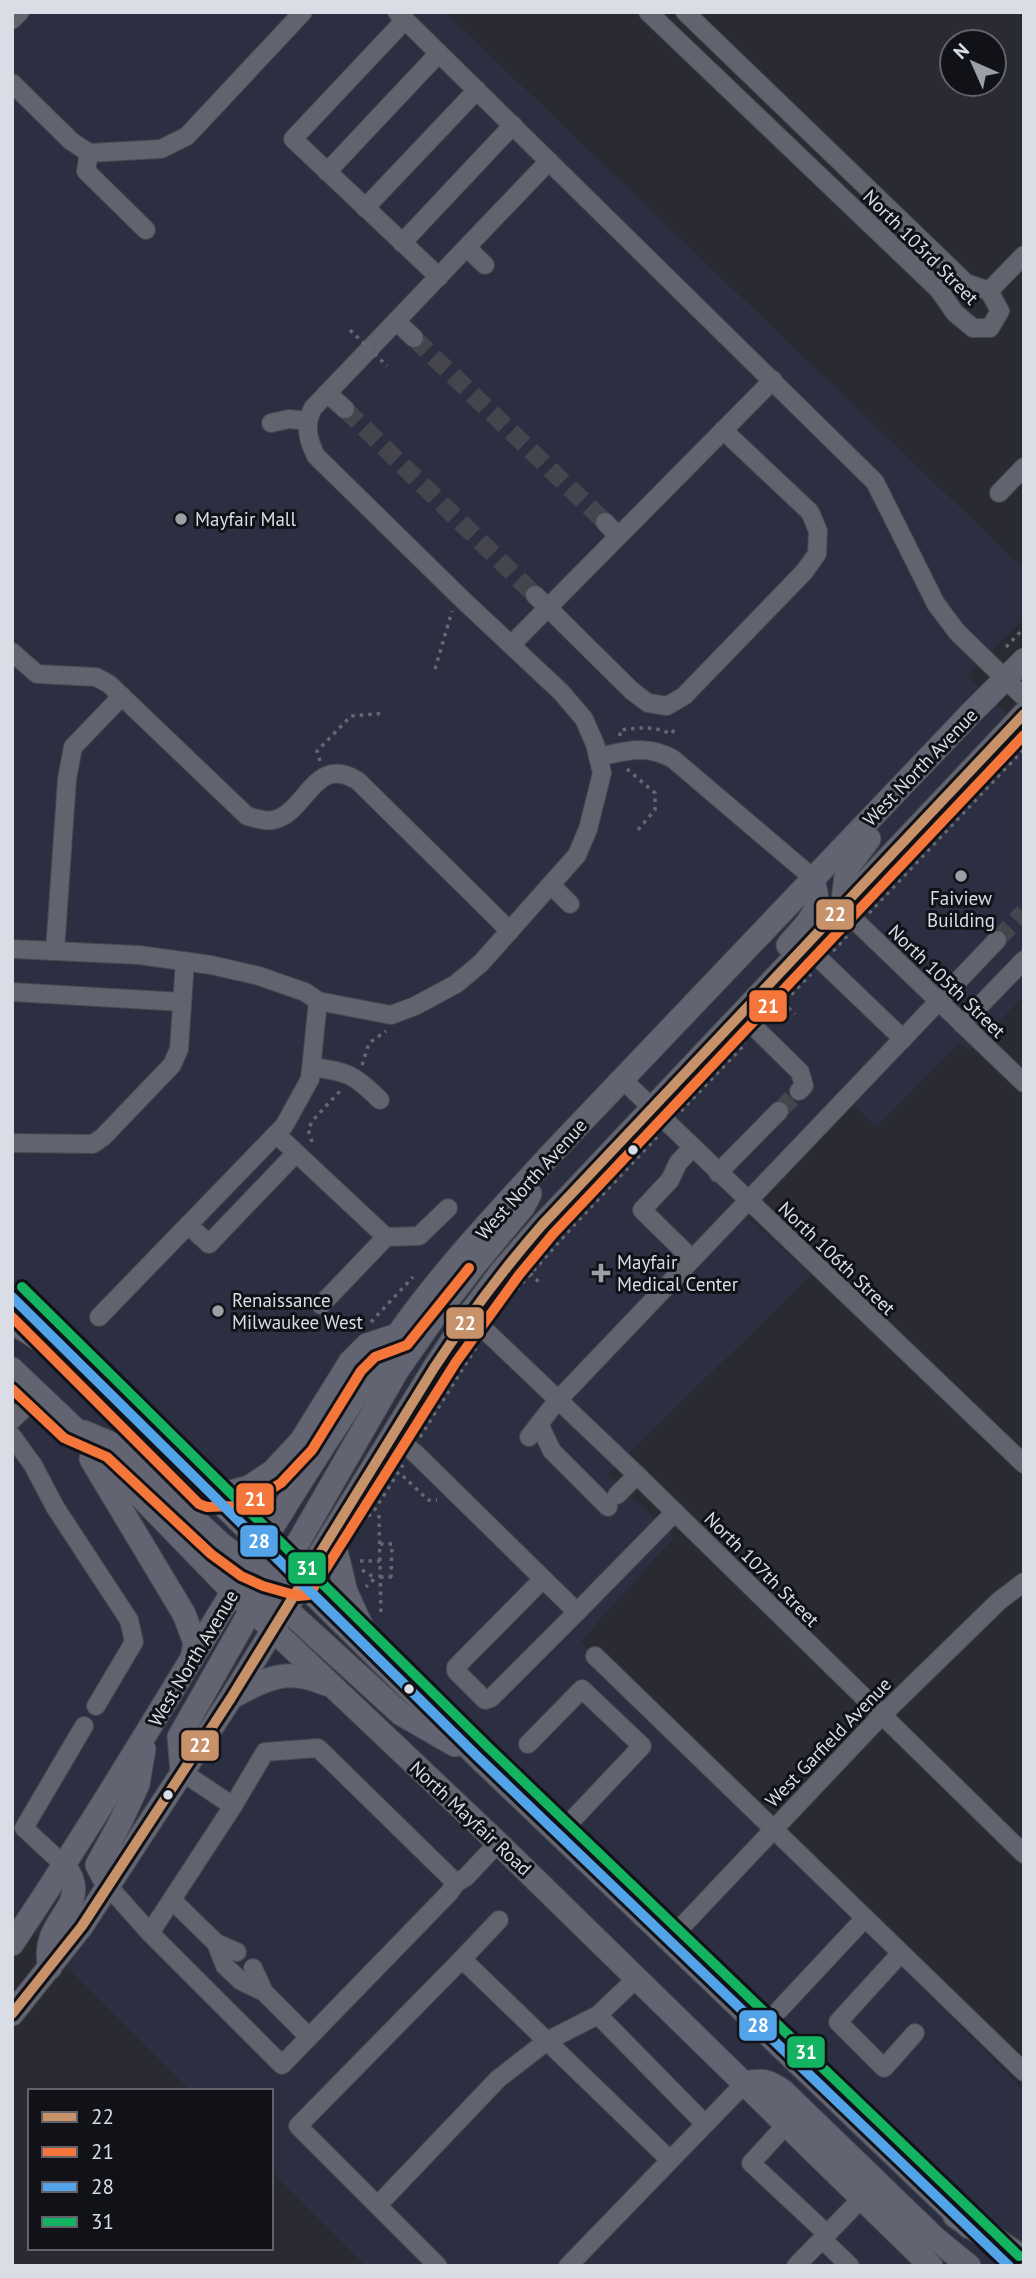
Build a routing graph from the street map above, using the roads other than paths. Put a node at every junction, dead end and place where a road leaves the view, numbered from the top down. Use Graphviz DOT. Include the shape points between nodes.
graph roads {
  1 [pos="20,12"];
  2 [pos="303,12"];
  3 [pos="648,12"];
  4 [pos="685,12"];
  5 [pos="401,16"];
  6 [pos="12,20"];
  7 [pos="439,53"];
  8 [pos="12,83"];
  9 [pos="477,90"];
  10 [pos="513,125"];
  11 [pos="89,153"];
  12 [pos="549,162"];
  13 [pos="327,172"];
  14 [pos="365,208"];
  15 [pos="146,230"];
  16 [pos="402,243"];
  17 [pos="467,248"];
  18 [pos="1024,255"];
  19 [pos="485,265"];
  20 [pos="439,277"];
  21 [pos="989,291"];
  22 [pos="396,321"];
  23 [pos="414,338"];
  24 [pos="773,380"];
  25 [pos="327,393"];
  26 [pos="345,409"];
  27 [pos="308,421"];
  28 [pos="271,423"];
  29 [pos="723,430"];
  30 [pos="1024,467"];
  31 [pos="999,493"];
  32 [pos="605,522"];
  33 [pos="618,536"];
  34 [pos="534,594"];
  35 [pos="548,608"];
  36 [pos="511,645"];
  37 [pos="12,652"];
  38 [pos="1024,660"];
  39 [pos="1005,679"];
  40 [pos="122,696"];
  41 [pos="1024,697"];
  42 [pos="1024,714"];
  43 [pos="598,757"];
  44 [pos="917,769"];
  45 [pos="813,878"];
  46 [pos="551,885"];
  47 [pos="570,904"];
  48 [pos="842,908"];
  49 [pos="510,931"];
  50 [pos="997,940"];
  51 [pos="806,946"];
  52 [pos="12,949"];
  53 [pos="55,951"];
  54 [pos="1024,960"];
  55 [pos="185,961"];
  56 [pos="12,992"];
  57 [pos="318,1001"];
  58 [pos="939,1001"];
  59 [pos="182,1002"];
  60 [pos="741,1014"];
  61 [pos="962,1024"];
  62 [pos="903,1039"];
  63 [pos="693,1064"];
  64 [pos="312,1067"];
  65 [pos="623,1080"];
  66 [pos="1024,1083"];
  67 [pos="799,1091"];
  68 [pos="380,1100"];
  69 [pos="651,1109"];
  70 [pos="779,1111"];
  71 [pos="276,1134"];
  72 [pos="12,1143"];
  73 [pos="692,1148"];
  74 [pos="553,1152"];
  75 [pos="296,1153"];
  76 [pos="718,1173"];
  77 [pos="748,1202"];
  78 [pos="448,1208"];
  79 [pos="188,1224"];
  80 [pos="386,1237"];
  81 [pos="692,1259"];
  82 [pos="12,1297"];
  83 [pos="321,1305"];
  84 [pos="469,1315"];
  85 [pos="99,1317"];
  86 [pos="12,1322"];
  87 [pos="397,1335"];
  88 [pos="84,1368"];
  89 [pos="12,1369"];
  90 [pos="39,1394"];
  91 [pos="557,1401"];
  92 [pos="12,1420"];
  93 [pos="72,1426"];
  94 [pos="393,1435"];
  95 [pos="12,1436"];
  96 [pos="1024,1464"];
  97 [pos="637,1475"];
  98 [pos="208,1493"];
  99 [pos="675,1512"];
  100 [pos="332,1534"];
  101 [pos="262,1544"];
  102 [pos="543,1578"];
  103 [pos="1024,1582"];
  104 [pos="274,1586"];
  105 [pos="233,1592"];
  106 [pos="577,1612"];
  107 [pos="273,1630"];
  108 [pos="595,1656"];
  109 [pos="377,1657"];
  110 [pos="192,1658"];
  111 [pos="331,1687"];
  112 [pos="231,1698"];
  113 [pos="96,1706"];
  114 [pos="881,1716"];
  115 [pos="84,1726"];
  116 [pos="147,1735"];
  117 [pos="528,1744"];
  118 [pos="481,1759"];
  119 [pos="183,1772"];
  120 [pos="233,1806"];
  121 [pos="773,1829"];
  122 [pos="559,1834"];
  123 [pos="498,1843"];
  124 [pos="1024,1854"];
  125 [pos="64,1865"];
  126 [pos="456,1883"];
  127 [pos="108,1886"];
  128 [pos="172,1900"];
  129 [pos="865,1918"];
  130 [pos="499,1920"];
  131 [pos="150,1933"];
  132 [pos="670,1939"];
  133 [pos="216,1943"];
  134 [pos="12,1944"];
  135 [pos="237,1952"];
  136 [pos="901,1953"];
  137 [pos="462,1959"];
  138 [pos="50,1968"];
  139 [pos="253,1968"];
  140 [pos="637,1978"];
  141 [pos="264,1992"];
  142 [pos="779,2010"];
  143 [pos="12,2014"];
  144 [pos="598,2015"];
  145 [pos="915,2033"];
  146 [pos="309,2037"];
  147 [pos="547,2041"];
  148 [pos="1024,2072"];
  149 [pos="745,2083"];
  150 [pos="705,2124"];
  151 [pos="787,2124"];
  152 [pos="670,2160"];
  153 [pos="862,2198"];
  154 [pos="378,2205"];
  155 [pos="956,2215"];
  156 [pos="825,2237"];
  157 [pos="1024,2260"];
  158 [pos="439,2266"];
  159 [pos="568,2266"];
  160 [pos="796,2266"];
  161 [pos="850,2266"];
  162 [pos="931,2266"];
  163 [pos="969,2266"];
  164 [pos="1009,2266"];
  1 -- 6 [label="street"];
  2 -- 11 [label="street" via="187,136 161,149"];
  3 -- 21 [label="street, North 103rd Street" via="939,290 973,328 990,328 1000,311"];
  4 -- 21 [label="street, North 103rd Street" via="966,283"];
  5 -- 7 [label="street"];
  5 -- 13 [label="street" via="293,139"];
  7 -- 9 [label="street"];
  7 -- 13 [label="street"];
  8 -- 11 [label="street"];
  9 -- 10 [label="street"];
  9 -- 14 [label="street"];
  10 -- 12 [label="street"];
  10 -- 16 [label="street"];
  11 -- 15 [label="street" via="86,171"];
  12 -- 17 [label="street"];
  12 -- 24 [label="street"];
  13 -- 14 [label="street"];
  14 -- 16 [label="street"];
  16 -- 20 [label="street"];
  17 -- 19 [label="street"];
  17 -- 20 [label="street"];
  18 -- 21 [label="street"];
  20 -- 22 [label="street"];
  22 -- 23 [label="street"];
  22 -- 25 [label="street"];
  24 -- 29 [label="street"];
  24 -- 39 [label="street" via="875,482 936,604 957,632"];
  25 -- 26 [label="street"];
  25 -- 27 [label="street"];
  27 -- 28 [label="street"];
  27 -- 36 [label="street" via="316,456"];
  29 -- 33 [label="street"];
  29 -- 35 [label="street" via="810,512 818,531 817,554 684,696 667,706 648,703"];
  30 -- 31 [label="street"];
  32 -- 33 [label="street"];
  33 -- 35 [label="street"];
  34 -- 35 [label="street"];
  35 -- 36 [label="street"];
  36 -- 43 [label="street" via="584,719"];
  37 -- 40 [label="street" via="37,674 96,677"];
  38 -- 39 [label="main road, West North Avenue"];
  39 -- 41 [label="street"];
  39 -- 44 [label="main road, West North Avenue"];
  40 -- 49 [label="street" via="247,816 272,821 284,816 321,778 333,774 358,781"];
  40 -- 53 [label="street" via="73,747"];
  42 -- 48 [label="main road, West North Avenue"];
  43 -- 45 [label="street" via="629,750 658,751 673,759"];
  43 -- 46 [label="street" via="601,773 587,830 577,855"];
  44 -- 45 [label="main road, West North Avenue"];
  44 -- 48 [label="main road" via="880,827 847,867"];
  45 -- 63 [label="main road" via="817,903 804,928 732,1003"];
  45 -- 65 [label="main road, West North Avenue"];
  46 -- 47 [label="street"];
  46 -- 49 [label="street"];
  48 -- 51 [label="main road, West North Avenue"];
  48 -- 58 [label="street, North 105th Street"];
  49 -- 57 [label="street" via="456,984 391,1015"];
  50 -- 58 [label="street"];
  51 -- 60 [label="main road, West North Avenue"];
  51 -- 62 [label="street"];
  52 -- 53 [label="street"];
  53 -- 55 [label="street"];
  54 -- 61 [label="street"];
  55 -- 57 [label="street" via="259,976"];
  55 -- 59 [label="street"];
  56 -- 59 [label="street"];
  57 -- 64 [label="street"];
  58 -- 61 [label="street, North 105th Street"];
  58 -- 62 [label="street"];
  59 -- 72 [label="street" via="179,1049 172,1065 103,1137 93,1144"];
  60 -- 63 [label="main road, West North Avenue"];
  60 -- 67 [label="street" via="800,1072 804,1086"];
  61 -- 66 [label="street, North 105th Street"];
  62 -- 77 [label="street"];
  63 -- 69 [label="main road, West North Avenue"];
  64 -- 68 [label="street" via="344,1071"];
  64 -- 71 [label="street" via="310,1079"];
  65 -- 69 [label="street, North 106th Street"];
  65 -- 74 [label="main road, West North Avenue"];
  69 -- 73 [label="street, North 106th Street"];
  69 -- 84 [label="main road, West North Avenue" via="534,1234"];
  70 -- 76 [label="street"];
  71 -- 75 [label="street"];
  71 -- 79 [label="street"];
  73 -- 76 [label="street, North 106th Street"];
  73 -- 81 [label="street" via="642,1210"];
  74 -- 87 [label="main road, West North Avenue"];
  74 -- 104 [label="main road" via="523,1207 397,1371"];
  75 -- 79 [label="street" via="209,1244"];
  75 -- 80 [label="street"];
  76 -- 77 [label="street, North 106th Street"];
  77 -- 81 [label="street"];
  77 -- 96 [label="street, North 106th Street"];
  78 -- 80 [label="street" via="419,1236"];
  79 -- 85 [label="street"];
  80 -- 83 [label="street"];
  81 -- 91 [label="street"];
  82 -- 88 [label="main road"];
  84 -- 91 [label="street, North 107th Street"];
  84 -- 94 [label="main road, West North Avenue"];
  86 -- 88 [label="main road"];
  87 -- 98 [label="main road" via="368,1345 350,1362 301,1441 272,1472 249,1487"];
  87 -- 101 [label="main road, West North Avenue"];
  88 -- 98 [label="main road"];
  89 -- 90 [label="main road"];
  90 -- 92 [label="street"];
  90 -- 93 [label="main road"];
  91 -- 97 [label="street, North 107th Street"];
  91 -- 97 [label="street" via="534,1431 552,1451 613,1501"];
  93 -- 104 [label="main road" via="115,1445"];
  93 -- 105 [label="main road"];
  93 -- 110 [label="main road" via="184,1614 195,1643"];
  94 -- 100 [label="main road, West North Avenue"];
  94 -- 102 [label="street"];
  95 -- 113 [label="street" via="129,1620 134,1642"];
  97 -- 99 [label="street, North 107th Street"];
  98 -- 101 [label="main road"];
  99 -- 106 [label="street"];
  99 -- 114 [label="street, North 107th Street"];
  100 -- 104 [label="main road, West North Avenue"];
  100 -- 109 [label="main road" via="346,1592"];
  101 -- 104 [label="main road"];
  101 -- 104 [label="main road, West North Avenue"];
  102 -- 106 [label="street"];
  102 -- 106 [label="street" via="456,1667 463,1679 487,1700"];
  103 -- 114 [label="street, West Garfield Avenue"];
  104 -- 105 [label="main road, West North Avenue"];
  104 -- 105 [label="main road"];
  104 -- 107 [label="main road, West North Avenue"];
  104 -- 109 [label="main road"];
  104 -- 118 [label="main road" via="401,1714"];
  104 -- 119 [label="main road" via="179,1737"];
  105 -- 110 [label="main road, West North Avenue"];
  107 -- 111 [label="main road, North Mayfair Road"];
  107 -- 112 [label="main road, West North Avenue"];
  108 -- 121 [label="street"];
  109 -- 118 [label="main road"];
  110 -- 116 [label="main road, West North Avenue"];
  111 -- 112 [label="main road" via="292,1674 258,1683"];
  111 -- 123 [label="main road, North Mayfair Road"];
  112 -- 119 [label="main road, West North Avenue"];
  114 -- 121 [label="street, West Garfield Avenue"];
  114 -- 124 [label="street, North 107th Street"];
  115 -- 125 [label="street" via="24,1828"];
  116 -- 125 [label="main road, West North Avenue"];
  116 -- 127 [label="main road" via="138,1784 97,1865"];
  117 -- 122 [label="street" via="582,1689 642,1746"];
  118 -- 122 [label="main road"];
  119 -- 120 [label="street"];
  119 -- 127 [label="main road, West North Avenue"];
  120 -- 126 [label="street" via="265,1752 318,1748"];
  120 -- 128 [label="street"];
  121 -- 129 [label="street"];
  121 -- 132 [label="street, West Garfield Avenue"];
  122 -- 132 [label="main road"];
  123 -- 126 [label="street"];
  123 -- 140 [label="main road, North Mayfair Road"];
  125 -- 134 [label="main road, West North Avenue"];
  125 -- 138 [label="main road" via="74,1891 49,1939"];
  126 -- 146 [label="street"];
  127 -- 131 [label="street"];
  127 -- 138 [label="main road, West North Avenue"];
  128 -- 131 [label="street"];
  128 -- 133 [label="street"];
  129 -- 136 [label="street"];
  129 -- 142 [label="street"];
  130 -- 137 [label="street"];
  131 -- 146 [label="street" via="282,2065"];
  132 -- 155 [label="main road"];
  133 -- 135 [label="street"];
  133 -- 141 [label="street" via="225,1966 241,1981"];
  136 -- 145 [label="street" via="838,2022 884,2068"];
  136 -- 148 [label="street"];
  137 -- 147 [label="street"];
  137 -- 154 [label="street" via="298,2126"];
  138 -- 143 [label="main road, West North Avenue"];
  139 -- 141 [label="street"];
  140 -- 144 [label="street"];
  140 -- 149 [label="main road, North Mayfair Road"];
  141 -- 146 [label="street"];
  144 -- 147 [label="street"];
  144 -- 150 [label="street"];
  147 -- 152 [label="street"];
  147 -- 154 [label="street" via="498,2079"];
  149 -- 150 [label="street"];
  149 -- 151 [label="main road, North Mayfair Road"];
  149 -- 163 [label="main road" via="770,2081 783,2091"];
  150 -- 152 [label="street"];
  151 -- 153 [label="main road, North Mayfair Road"];
  151 -- 156 [label="street" via="751,2163"];
  152 -- 159 [label="street"];
  153 -- 156 [label="street"];
  153 -- 162 [label="main road, North Mayfair Road"];
  154 -- 158 [label="street"];
  155 -- 157 [label="highway"];
  155 -- 164 [label="main road"];
  156 -- 160 [label="street"];
  156 -- 161 [label="street"];
}
